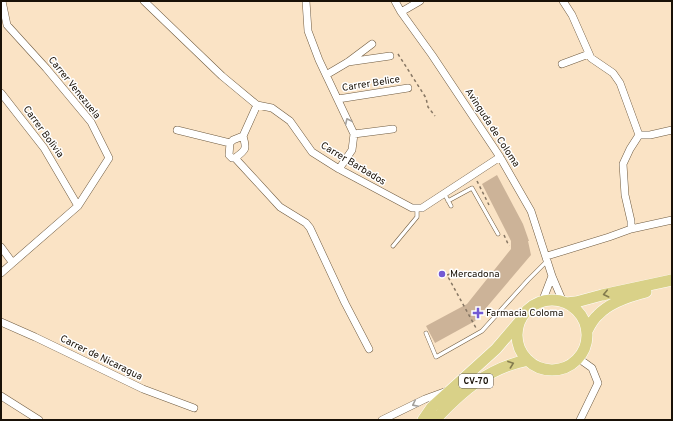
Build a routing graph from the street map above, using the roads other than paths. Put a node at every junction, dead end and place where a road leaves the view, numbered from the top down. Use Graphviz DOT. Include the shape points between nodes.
graph roads {
  1 [pos="2,1"];
  2 [pos="144,1"];
  3 [pos="306,1"];
  4 [pos="395,1"];
  5 [pos="420,1"];
  6 [pos="563,1"];
  7 [pos="401,12"];
  8 [pos="372,44"];
  9 [pos="393,54"];
  10 [pos="589,54"];
  11 [pos="348,62"];
  12 [pos="562,64"];
  13 [pos="326,76"];
  14 [pos="408,88"];
  15 [pos="1,93"];
  16 [pos="338,99"];
  17 [pos="257,105"];
  18 [pos="393,129"];
  19 [pos="177,130"];
  20 [pos="672,130"];
  21 [pos="354,134"];
  22 [pos="639,135"];
  23 [pos="243,136"];
  24 [pos="230,143"];
  25 [pos="500,157"];
  26 [pos="235,158"];
  27 [pos="339,169"];
  28 [pos="444,193"];
  29 [pos="448,201"];
  30 [pos="78,206"];
  31 [pos="451,206"];
  32 [pos="417,208"];
  33 [pos="672,220"];
  34 [pos="631,229"];
  35 [pos="498,234"];
  36 [pos="393,246"];
  37 [pos="1,247"];
  38 [pos="547,258"];
  39 [pos="12,262"];
  40 [pos="1,272"];
  41 [pos="552,276"];
  42 [pos="672,280"];
  43 [pos="672,286"];
  44 [pos="542,302"];
  45 [pos="565,303"];
  46 [pos="520,321"];
  47 [pos="1,322"];
  48 [pos="587,331"];
  49 [pos="426,333"];
  50 [pos="369,350"];
  51 [pos="578,358"];
  52 [pos="528,360"];
  53 [pos="449,390"];
  54 [pos="1,396"];
  55 [pos="194,408"];
  56 [pos="39,420"];
  57 [pos="382,420"];
  58 [pos="423,420"];
  59 [pos="435,420"];
  60 [pos="580,420"];
  1 -- 30 [label="street, Carrer Venezuela" via="7,25 91,122 109,158"];
  2 -- 17 [label="street" via="222,76"];
  3 -- 13 [label="street, Carrer Belice" via="308,31"];
  4 -- 7 [label="street, Avinguda de Coloma"];
  5 -- 7 [label="street"];
  6 -- 10 [label="street"];
  7 -- 25 [label="street, Avinguda de Coloma"];
  8 -- 11 [label="street, Carrer Belice"];
  9 -- 11 [label="street, Carrer Belice"];
  10 -- 12 [label="street"];
  10 -- 22 [label="street" via="613,73 620,83"];
  11 -- 13 [label="street, Carrer Belice"];
  13 -- 16 [label="street, Carrer Belice"];
  14 -- 16 [label="street, Carrer Belice"];
  15 -- 30 [label="street, Carrer Bolivia" via="44,148"];
  21 -- 16 [label="street, Carrer Belice, one-way"];
  17 -- 23 [label="street"];
  17 -- 27 [label="street, Carrer Barbados" via="272,108 290,121 312,152"];
  18 -- 21 [label="street"];
  19 -- 24 [label="street"];
  20 -- 22 [label="street"];
  21 -- 27 [label="street" via="352,150"];
  22 -- 34 [label="street" via="623,164"];
  23 -- 24 [label="street"];
  23 -- 26 [label="street" via="245,150"];
  24 -- 26 [label="street" via="229,155"];
  25 -- 28 [label="street"];
  25 -- 38 [label="street, Avinguda de Coloma" via="531,211"];
  26 -- 50 [label="street" via="280,207 310,228"];
  27 -- 32 [label="street, Carrer Barbados" via="412,208"];
  28 -- 29 [label="lane"];
  28 -- 32 [label="street" via="422,208"];
  29 -- 31 [label="lane"];
  29 -- 35 [label="lane" via="472,188"];
  30 -- 39 [label="street, Carrer Venezuela"];
  32 -- 36 [label="lane" via="418,217"];
  33 -- 34 [label="street"];
  34 -- 38 [label="street"];
  37 -- 39 [label="street"];
  38 -- 41 [label="street, Avinguda de Coloma"];
  38 -- 49 [label="lane" via="479,333 436,357"];
  39 -- 40 [label="street, Carrer Venezuela"];
  41 -- 44 [label="street"];
  41 -- 45 [label="street, Avinguda de Coloma"];
  42 -- 45 [label="main road, one-way"];
  43 -- 48 [label="main road" via="637,294 606,307 596,316"];
  44 -- 45 [label="main road" via="550,300"];
  44 -- 46 [label="main road, CV-70" via="530,309"];
  45 -- 48 [label="main road" via="584,319"];
  46 -- 52 [label="main road" via="518,341"];
  46 -- 53 [label="main road, CV-70" via="496,349"];
  47 -- 55 [label="street, Carrer de Nicaragua" via="143,389"];
  48 -- 51 [label="main road" via="584,350"];
  51 -- 52 [label="main road" via="570,365 548,370"];
  51 -- 60 [label="street" via="592,368 598,383"];
  59 -- 52 [label="main road, CV-70, one-way" via="475,382 514,362"];
  53 -- 57 [label="street, one-way"];
  53 -- 58 [label="main road, CV-70"];
  54 -- 56 [label="street"];
}
